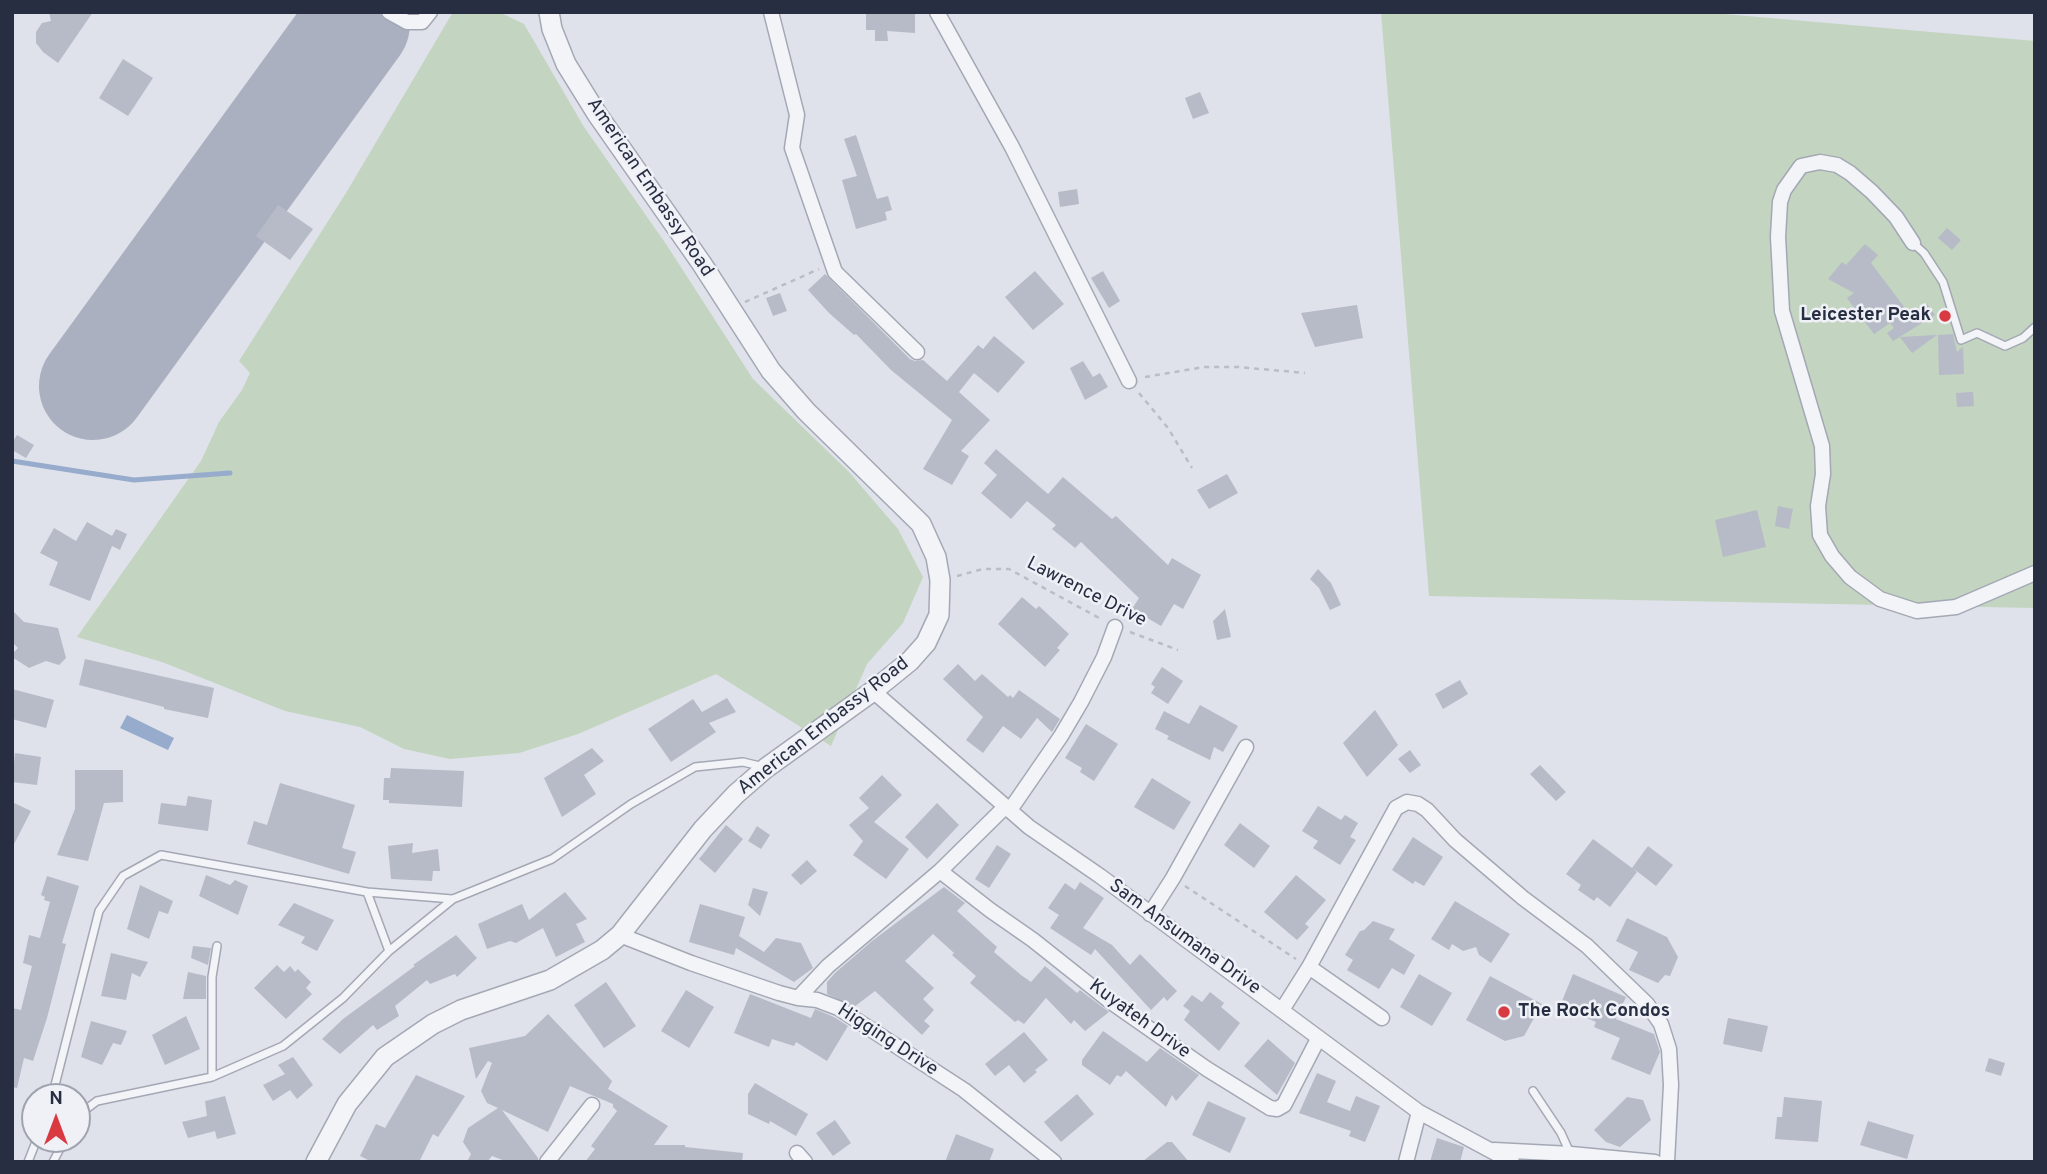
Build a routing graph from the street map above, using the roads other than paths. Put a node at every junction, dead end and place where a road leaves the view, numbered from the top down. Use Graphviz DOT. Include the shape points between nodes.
graph roads {
  1 [pos="389,12"];
  2 [pos="430,12"];
  3 [pos="549,12"];
  4 [pos="771,12"];
  5 [pos="937,12"];
  6 [pos="1913,243"];
  7 [pos="2035,327"];
  8 [pos="917,352"];
  9 [pos="1129,381"];
  10 [pos="2035,573"];
  11 [pos="1115,627"];
  12 [pos="873,691"];
  13 [pos="1246,747"];
  14 [pos="766,768"];
  15 [pos="1008,808"];
  16 [pos="940,870"];
  17 [pos="367,892"];
  18 [pos="453,899"];
  19 [pos="1150,914"];
  20 [pos="620,935"];
  21 [pos="218,946"];
  22 [pos="388,951"];
  23 [pos="1309,967"];
  24 [pos="799,998"];
  25 [pos="1282,1010"];
  26 [pos="1382,1018"];
  27 [pos="1318,1039"];
  28 [pos="212,1077"];
  29 [pos="56,1083"];
  30 [pos="1533,1091"];
  31 [pos="91,1105"];
  32 [pos="592,1105"];
  33 [pos="1419,1112"];
  34 [pos="1492,1150"];
  35 [pos="1571,1154"];
  36 [pos="316,1162"];
  37 [pos="547,1162"];
  38 [pos="1054,1162"];
  39 [pos="1406,1162"];
  40 [pos="1512,1162"];
  41 [pos="1655,1162"];
  42 [pos="1667,1162"];
  1 -- 2 [label="street" via="407,22 422,22"];
  3 -- 12 [label="street, American Embassy Road" via="566,64 771,372 921,524 936,557 939,615 926,643"];
  4 -- 8 [label="street" via="797,115 792,148 832,263 842,281"];
  5 -- 9 [label="street" via="1012,147"];
  6 -- 7 [label="lane" via="1943,282 1961,340 1977,333 2005,346"];
  6 -- 10 [label="street" via="1872,192 1837,165 1801,166 1783,190 1778,237 1782,311 1822,446 1820,535 1850,577 1880,599 1917,611 1956,607"];
  11 -- 15 [label="street" via="1062,736"];
  12 -- 14 [label="street, American Embassy Road"];
  12 -- 15 [label="street, Sam Ansumana Drive"];
  13 -- 19 [label="street"];
  14 -- 18 [label="lane" via="743,762 695,767 631,804 552,859"];
  14 -- 20 [label="street, American Embassy Road" via="703,829"];
  15 -- 16 [label="street"];
  15 -- 19 [label="street, Sam Ansumana Drive"];
  16 -- 24 [label="street" via="828,966"];
  16 -- 27 [label="street, Kuyateh Drive" via="1111,1002 1270,1108 1284,1105"];
  17 -- 18 [label="lane"];
  17 -- 22 [label="lane"];
  17 -- 29 [label="lane" via="161,855 122,876 99,911"];
  18 -- 22 [label="lane"];
  19 -- 25 [label="street, Sam Ansumana Drive"];
  20 -- 24 [label="street, Higging Drive"];
  20 -- 36 [label="street, American Embassy Road" via="550,980 461,1010 412,1036 356,1090"];
  21 -- 28 [label="lane" via="212,976"];
  22 -- 28 [label="lane" via="343,998 283,1046"];
  23 -- 25 [label="street"];
  23 -- 26 [label="street"];
  23 -- 42 [label="street" via="1396,808 1407,802 1418,804 1523,898 1587,946 1647,1004 1661,1024 1669,1049 1671,1085"];
  24 -- 38 [label="street, Higging Drive" via="827,1003 861,1023 964,1090"];
  25 -- 27 [label="street, Sam Ansumana Drive"];
  27 -- 33 [label="street, Sam Ansumana Drive"];
  28 -- 31 [label="lane"];
  30 -- 35 [label="lane"];
  32 -- 37 [label="street"];
  33 -- 34 [label="street, Sam Ansumana Drive"];
  33 -- 39 [label="street"];
  34 -- 35 [label="street"];
  34 -- 40 [label="street, Sam Ansumana Drive"];
  35 -- 41 [label="street"];
}
